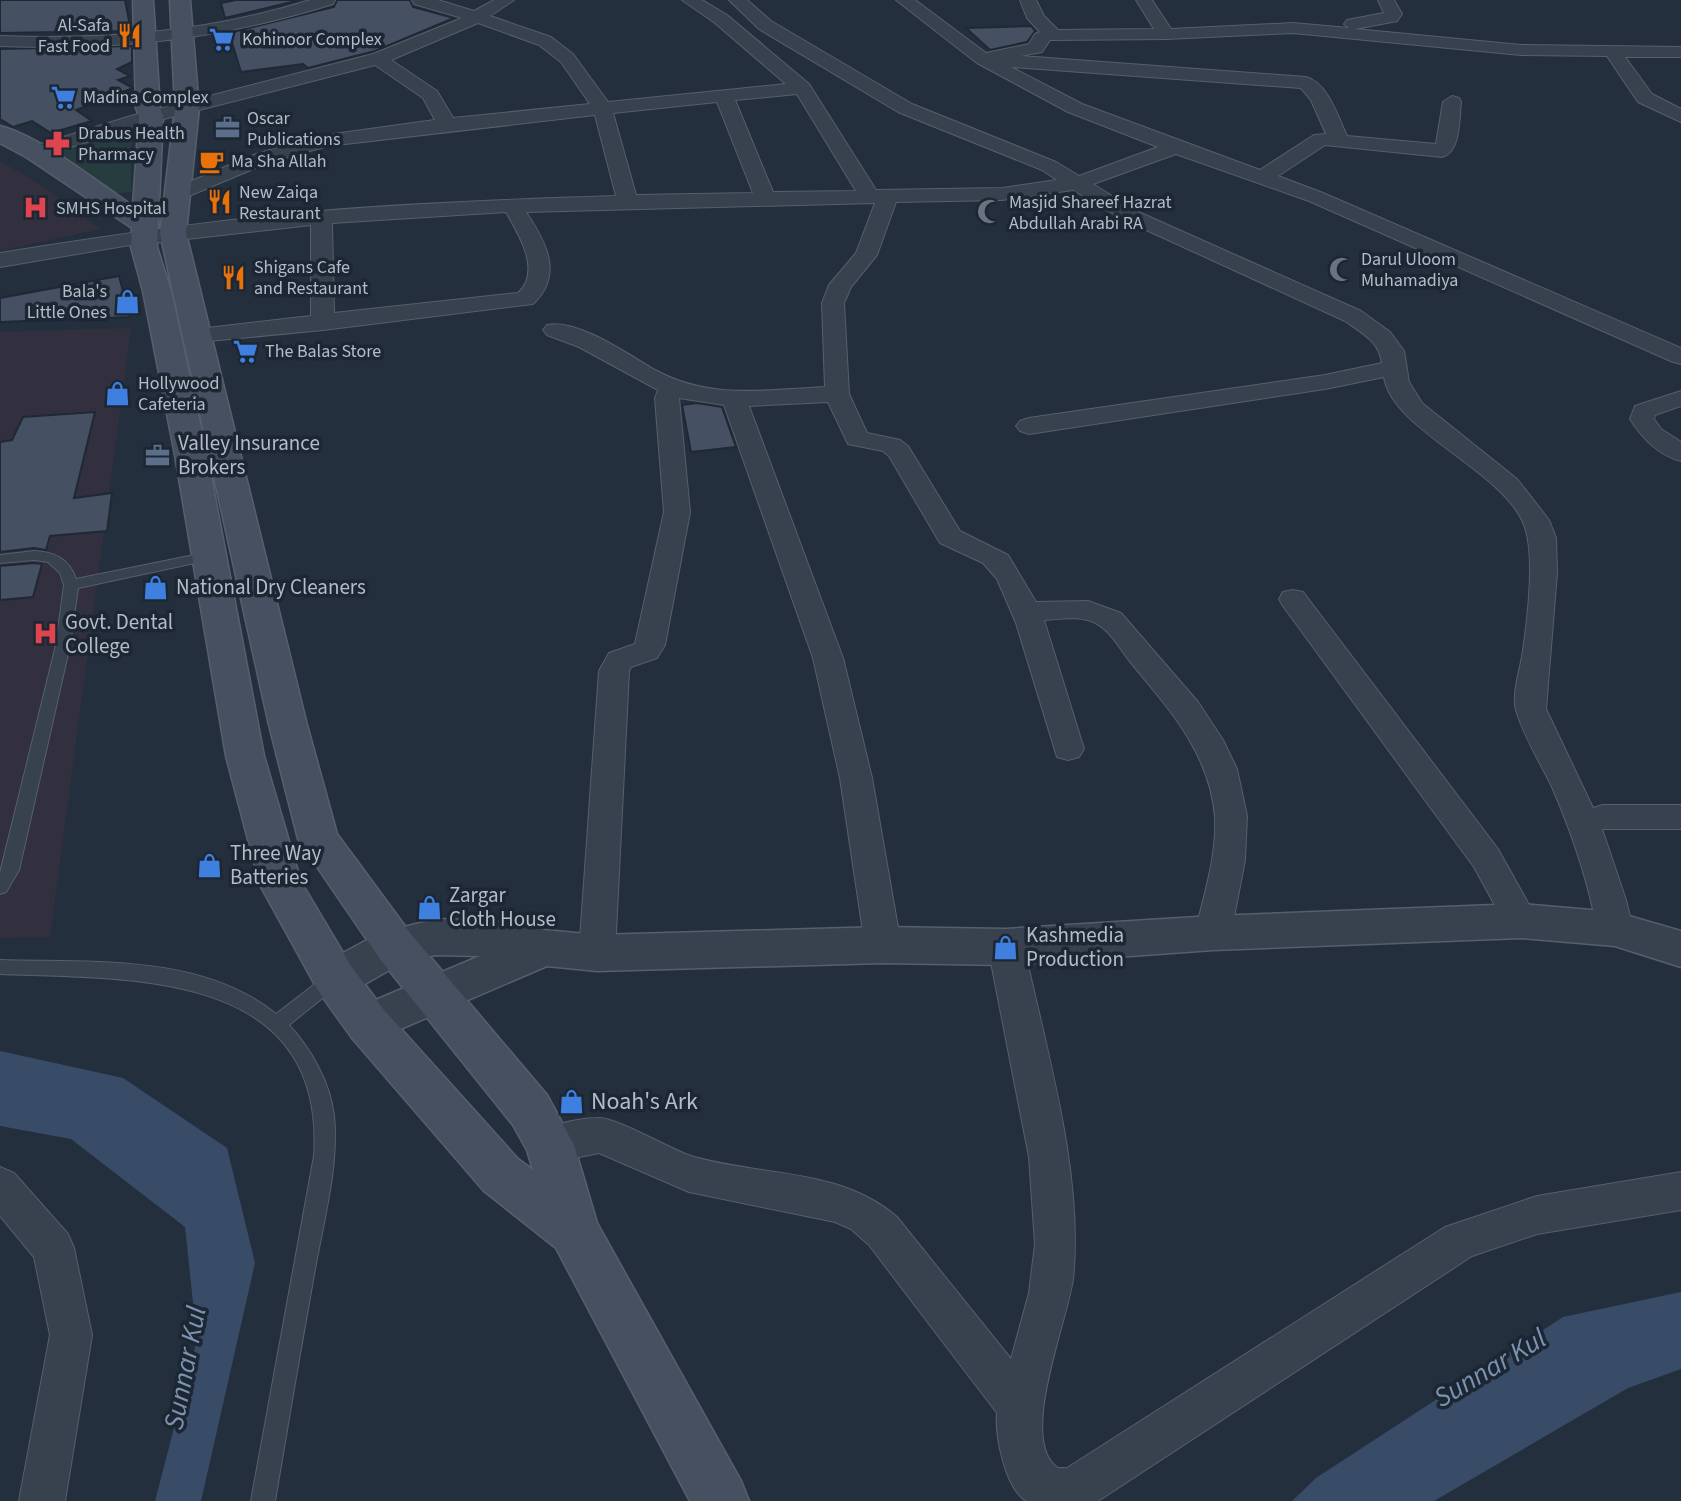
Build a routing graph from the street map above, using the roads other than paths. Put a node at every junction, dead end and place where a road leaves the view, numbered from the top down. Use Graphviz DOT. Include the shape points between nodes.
graph roads {
  1 [pos="143,0"];
  2 [pos="180,0"];
  3 [pos="327,0"];
  4 [pos="420,0"];
  5 [pos="506,0"];
  6 [pos="691,0"];
  7 [pos="737,0"];
  8 [pos="904,0"];
  9 [pos="1028,0"];
  10 [pos="1144,0"];
  11 [pos="1386,0"];
  12 [pos="480,17"];
  13 [pos="1325,30"];
  14 [pos="1166,34"];
  15 [pos="1053,35"];
  16 [pos="184,36"];
  17 [pos="0,41"];
  18 [pos="146,41"];
  19 [pos="1681,52"];
  20 [pos="1614,53"];
  21 [pos="983,59"];
  22 [pos="380,60"];
  23 [pos="802,88"];
  24 [pos="724,97"];
  25 [pos="1452,102"];
  26 [pos="187,108"];
  27 [pos="603,110"];
  28 [pos="151,116"];
  29 [pos="1681,116"];
  30 [pos="447,124"];
  31 [pos="0,133"];
  32 [pos="1334,139"];
  33 [pos="1176,147"];
  34 [pos="34,152"];
  35 [pos="1263,177"];
  36 [pos="1085,180"];
  37 [pos="177,194"];
  38 [pos="879,197"];
  39 [pos="766,199"];
  40 [pos="628,202"];
  41 [pos="512,206"];
  42 [pos="321,217"];
  43 [pos="157,237"];
  44 [pos="0,260"];
  45 [pos="0,275"];
  46 [pos="323,323"];
  47 [pos="555,330"];
  48 [pos="198,335"];
  49 [pos="1681,357"];
  50 [pos="1396,367"];
  51 [pos="672,387"];
  52 [pos="837,394"];
  53 [pos="734,398"];
  54 [pos="1681,398"];
  55 [pos="1029,426"];
  56 [pos="1681,453"];
  57 [pos="209,556"];
  58 [pos="0,559"];
  59 [pos="71,585"];
  60 [pos="1293,599"];
  61 [pos="1026,612"];
  62 [pos="1068,749"];
  63 [pos="1603,817"];
  64 [pos="1681,817"];
  65 [pos="0,887"];
  66 [pos="1521,921"];
  67 [pos="1615,929"];
  68 [pos="1213,933"];
  69 [pos="883,945"];
  70 [pos="395,946"];
  71 [pos="1006,947"];
  72 [pos="544,948"];
  73 [pos="1681,949"];
  74 [pos="597,953"];
  75 [pos="0,967"];
  76 [pos="335,979"];
  77 [pos="436,994"];
  78 [pos="278,1023"];
  79 [pos="368,1024"];
  80 [pos="550,1145"];
  81 [pos="0,1186"];
  82 [pos="1681,1192"];
  83 [pos="574,1231"];
  84 [pos="1020,1406"];
  85 [pos="42,1501"];
  86 [pos="263,1501"];
  87 [pos="721,1501"];
  1 -- 18 [label="main road"];
  2 -- 16 [label="main road"];
  3 -- 16 [label="street" via="238,27"];
  4 -- 12 [label="street"];
  5 -- 12 [label="street"];
  6 -- 23 [label="street" via="721,19"];
  7 -- 36 [label="street" via="765,26 905,108"];
  8 -- 21 [label="street"];
  9 -- 15 [label="street" via="1036,18"];
  10 -- 14 [label="street"];
  11 -- 13 [label="street" via="1391,17"];
  12 -- 22 [label="street"];
  12 -- 27 [label="street" via="545,41 567,58"];
  13 -- 14 [label="street" via="1253,28"];
  13 -- 20 [label="street" via="1507,49"];
  14 -- 15 [label="street"];
  15 -- 21 [label="street" via="1043,37 1036,48"];
  16 -- 18 [label="street"];
  16 -- 26 [label="main road"];
  17 -- 18 [label="street"];
  18 -- 28 [label="main road"];
  19 -- 20 [label="street"];
  20 -- 29 [label="street" via="1645,98"];
  21 -- 32 [label="street" via="1306,83 1315,91 1337,136"];
  21 -- 33 [label="street" via="1075,108"];
  22 -- 26 [label="street"];
  22 -- 30 [label="street" via="430,96"];
  23 -- 24 [label="street"];
  23 -- 38 [label="street"];
  24 -- 27 [label="street"];
  24 -- 39 [label="street"];
  25 -- 32 [label="street" via="1442,151"];
  26 -- 28 [label="street"];
  26 -- 37 [label="main road"];
  27 -- 30 [label="street"];
  27 -- 40 [label="street"];
  28 -- 34 [label="street"];
  28 -- 43 [label="main road"];
  30 -- 37 [label="street" via="378,131 303,146"];
  31 -- 34 [label="main road"];
  32 -- 35 [label="street" via="1317,141"];
  33 -- 35 [label="street"];
  33 -- 36 [label="street"];
  34 -- 43 [label="main road"];
  35 -- 49 [label="street"];
  36 -- 38 [label="street" via="1002,194"];
  36 -- 50 [label="street" via="1127,214 1353,316 1382,338"];
  37 -- 43 [label="main road"];
  38 -- 39 [label="street"];
  38 -- 52 [label="street" via="866,256 834,295"];
  39 -- 40 [label="street"];
  40 -- 41 [label="street"];
  41 -- 42 [label="street"];
  41 -- 46 [label="street" via="536,246 538,281 531,295 513,302"];
  42 -- 43 [label="street"];
  42 -- 46 [label="street"];
  43 -- 44 [label="street"];
  43 -- 45 [label="street"];
  43 -- 48 [label="main road"];
  43 -- 57 [label="main road" via="163,318"];
  46 -- 48 [label="street"];
  47 -- 51 [label="street" via="585,339"];
  48 -- 70 [label="main road" via="318,839"];
  50 -- 55 [label="street" via="1325,382"];
  50 -- 67 [label="street" via="1396,382 1413,408 1510,486 1536,518 1542,540 1538,658 1531,709 1599,859"];
  51 -- 53 [label="street" via="696,395"];
  51 -- 74 [label="street" via="667,398 677,512 650,645 647,651 620,660 614,671"];
  52 -- 53 [label="street"];
  52 -- 61 [label="street" via="854,436 899,451 950,537 996,559"];
  53 -- 69 [label="street" via="828,658 856,778"];
  54 -- 56 [label="street" via="1644,411 1642,419 1652,434"];
  57 -- 59 [label="lane"];
  57 -- 76 [label="main road" via="245,756 281,885"];
  58 -- 59 [label="lane" via="54,558 67,569"];
  59 -- 65 [label="lane" via="64,645 11,870"];
  60 -- 66 [label="street" via="1486,858"];
  61 -- 62 [label="street"];
  61 -- 68 [label="street" via="1079,610 1105,616 1195,718 1217,760 1231,814 1232,839"];
  63 -- 64 [label="street"];
  66 -- 67 [label="street"];
  66 -- 68 [label="street"];
  67 -- 73 [label="street"];
  68 -- 71 [label="street"];
  69 -- 71 [label="street"];
  69 -- 74 [label="street"];
  70 -- 72 [label="street" via="436,937 494,939"];
  70 -- 76 [label="street"];
  70 -- 77 [label="main road"];
  71 -- 84 [label="street" via="1049,1157 1056,1244 1050,1293"];
  72 -- 74 [label="street"];
  72 -- 77 [label="street"];
  75 -- 78 [label="lane" via="167,976 210,988"];
  76 -- 78 [label="lane"];
  76 -- 79 [label="main road"];
  77 -- 79 [label="street"];
  77 -- 80 [label="main road" via="530,1110"];
  78 -- 86 [label="lane" via="303,1055 321,1101 325,1132"];
  79 -- 83 [label="main road" via="501,1175"];
  80 -- 83 [label="main road"];
  80 -- 84 [label="street" via="600,1135 689,1174 821,1198 865,1215 883,1231"];
  81 -- 85 [label="street" via="53,1248 71,1335"];
  82 -- 84 [label="street" via="1537,1216 1460,1241 1077,1488 1063,1492 1037,1481 1018,1433"];
  83 -- 87 [label="main road"];
}
